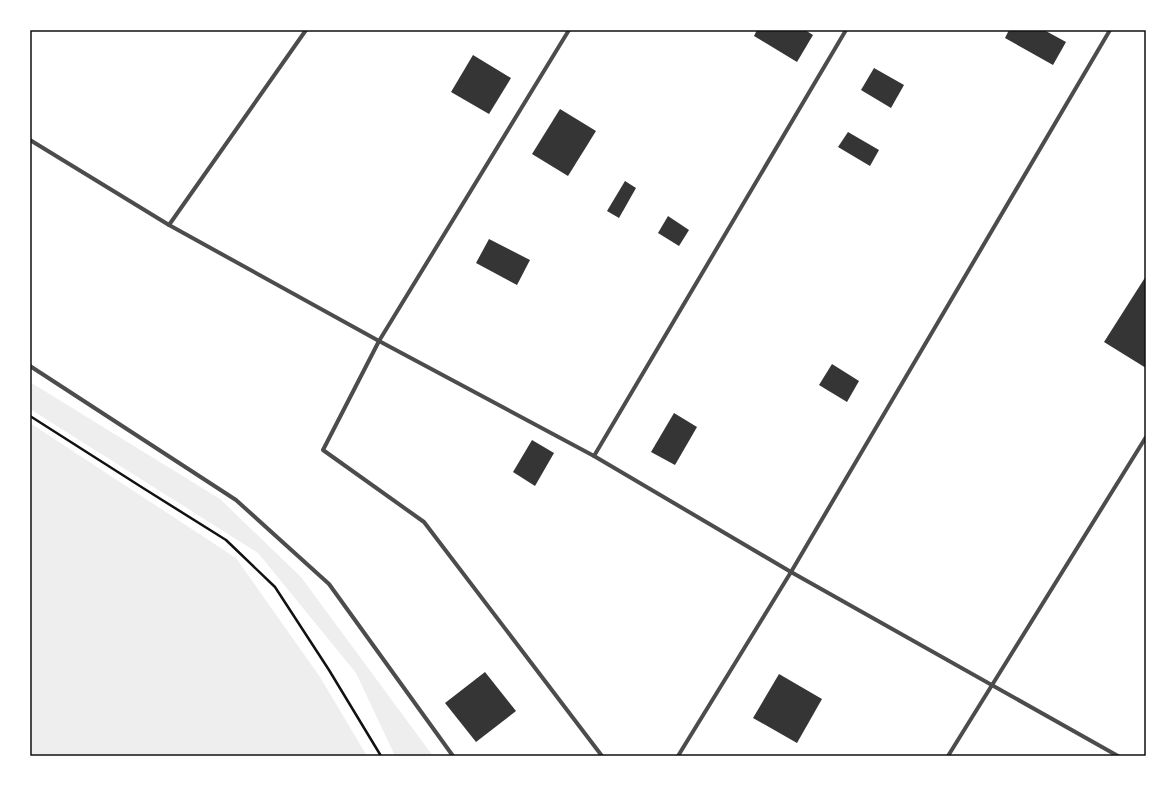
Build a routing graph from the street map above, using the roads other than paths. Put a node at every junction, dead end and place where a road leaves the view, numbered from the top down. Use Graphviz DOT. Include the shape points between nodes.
graph roads {
  1 [pos="306,30"];
  2 [pos="569,30"];
  3 [pos="846,30"];
  4 [pos="1110,30"];
  5 [pos="30,140"];
  6 [pos="169,225"];
  7 [pos="380,341"];
  8 [pos="30,366"];
  9 [pos="1146,437"];
  10 [pos="594,456"];
  11 [pos="791,572"];
  12 [pos="991,685"];
  13 [pos="453,756"];
  14 [pos="602,756"];
  15 [pos="678,756"];
  16 [pos="948,756"];
  17 [pos="1118,756"];
  1 -- 6 [label="street"];
  2 -- 7 [label="street"];
  3 -- 10 [label="street"];
  4 -- 11 [label="street"];
  5 -- 6 [label="street"];
  6 -- 7 [label="street"];
  7 -- 10 [label="street"];
  7 -- 14 [label="street" via="323,450 424,522"];
  8 -- 13 [label="street" via="236,500 329,584"];
  9 -- 12 [label="street"];
  10 -- 11 [label="street"];
  11 -- 12 [label="street"];
  11 -- 15 [label="street"];
  12 -- 16 [label="street"];
  12 -- 17 [label="street"];
}
